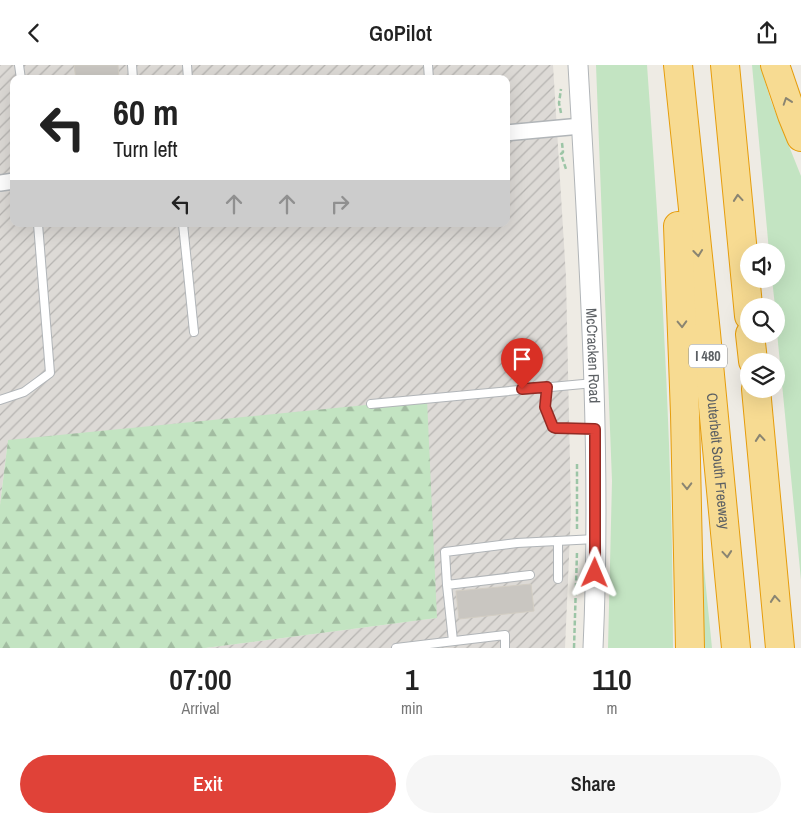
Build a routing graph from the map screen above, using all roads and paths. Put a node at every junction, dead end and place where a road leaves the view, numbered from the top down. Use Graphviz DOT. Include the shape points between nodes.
graph roads {
  1 [pos="578,65"];
  2 [pos="672,65"];
  3 [pos="678,65"];
  4 [pos="725,65"];
  5 [pos="775,65"];
  6 [pos="562,87"];
  7 [pos="560,106"];
  8 [pos="581,127"];
  9 [pos="510,133"];
  10 [pos="801,137"];
  11 [pos="563,152"];
  12 [pos="566,178"];
  13 [pos="38,227"];
  14 [pos="183,227"];
  15 [pos="747,298"];
  16 [pos="194,332"];
  17 [pos="594,383"];
  18 [pos="547,387"];
  19 [pos="757,398"];
  20 [pos="0,400"];
  21 [pos="371,404"];
  22 [pos="586,429"];
  23 [pos="586,539"];
  24 [pos="558,541"];
  25 [pos="530,575"];
  26 [pos="558,579"];
  27 [pos="447,585"];
  28 [pos="453,641"];
  29 [pos="396,648"];
  30 [pos="505,648"];
  31 [pos="574,648"];
  32 [pos="593,648"];
  33 [pos="690,648"];
  34 [pos="736,648"];
  35 [pos="780,648"];
  1 -- 8 [label="street, McCracken Road"];
  2 -- 33 [label="highway, one-way"];
  3 -- 34 [label="highway, Outerbelt South Freeway / I 480, one-way"];
  15 -- 4 [label="highway, one-way"];
  10 -- 5 [label="highway, one-way"];
  6 -- 7 [label="path"];
  8 -- 9 [label="street"];
  8 -- 17 [label="street, McCracken Road"];
  11 -- 12 [label="path"];
  13 -- 20 [label="lane" via="50,373 24,392"];
  14 -- 16 [label="lane"];
  17 -- 18 [label="lane"];
  17 -- 22 [label="street, McCracken Road"];
  18 -- 21 [label="lane"];
  18 -- 22 [label="lane" via="545,407 553,427"];
  35 -- 19 [label="highway, one-way"];
  22 -- 23 [label="street, McCracken Road"];
  22 -- 23 [label="path"];
  23 -- 24 [label="lane"];
  23 -- 31 [label="path"];
  23 -- 32 [label="street, McCracken Road"];
  24 -- 26 [label="lane"];
  24 -- 27 [label="lane" via="444,552"];
  25 -- 27 [label="lane"];
  27 -- 28 [label="lane"];
  28 -- 29 [label="lane"];
  28 -- 30 [label="lane" via="504,635"];
}
